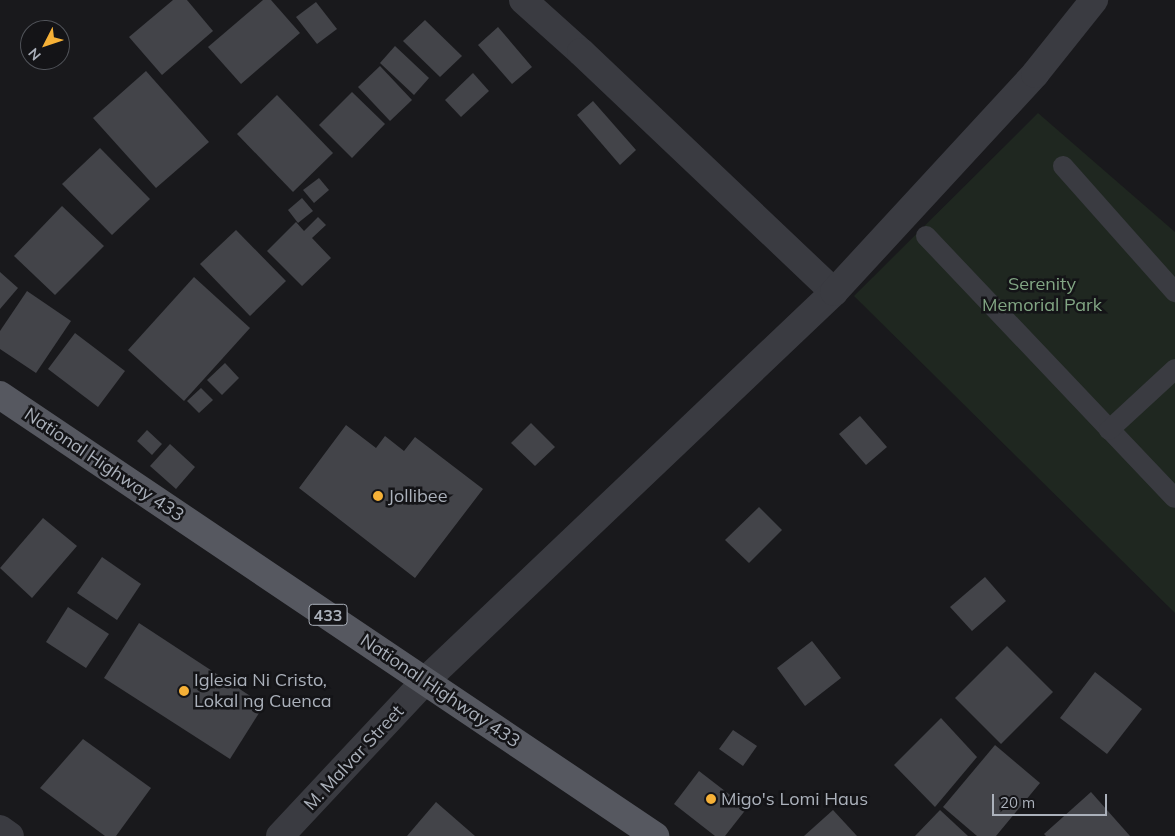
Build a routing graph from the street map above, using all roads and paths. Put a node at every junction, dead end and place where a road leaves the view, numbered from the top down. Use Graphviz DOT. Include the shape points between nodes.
graph roads {
  1 [pos="523,0"];
  2 [pos="1094,0"];
  3 [pos="1063,166"];
  4 [pos="926,236"];
  5 [pos="834,292"];
  6 [pos="1175,292"];
  7 [pos="1175,369"];
  8 [pos="0,395"];
  9 [pos="1109,430"];
  10 [pos="1175,498"];
  11 [pos="426,680"];
  12 [pos="0,829"];
  13 [pos="10,836"];
  14 [pos="280,836"];
  15 [pos="655,836"];
  1 -- 5 [label="street"];
  2 -- 5 [label="street, M. Malvar Street" via="1035,74"];
  3 -- 6 [label="lane"];
  4 -- 9 [label="lane"];
  5 -- 11 [label="street, M. Malvar Street"];
  7 -- 9 [label="lane"];
  8 -- 11 [label="main road, National Highway 433 / 433"];
  9 -- 10 [label="lane"];
  11 -- 14 [label="street, M. Malvar Street"];
  11 -- 15 [label="main road, National Highway 433 / 433"];
  12 -- 13 [label="street"];
}
